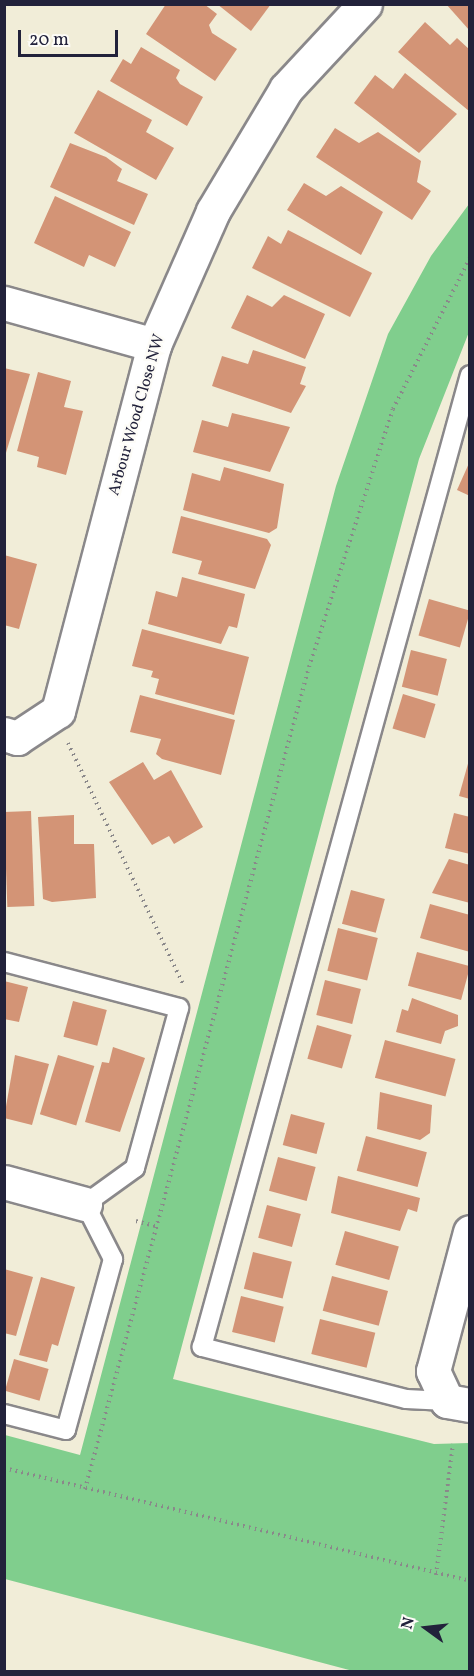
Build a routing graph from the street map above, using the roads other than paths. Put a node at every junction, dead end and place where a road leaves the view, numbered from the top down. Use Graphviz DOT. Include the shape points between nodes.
graph roads {
  1 [pos="364,4"];
  2 [pos="4,303"];
  3 [pos="154,345"];
  4 [pos="470,375"];
  5 [pos="4,734"];
  6 [pos="4,962"];
  7 [pos="4,1182"];
  8 [pos="85,1204"];
  9 [pos="470,1232"];
  10 [pos="458,1403"];
  11 [pos="4,1414"];
  1 -- 3 [label="street, Arbour Wood Close NW" via="286,88 213,212"];
  2 -- 3 [label="street"];
  3 -- 5 [label="street, Arbour Wood Close NW" via="58,711 17,738"];
  4 -- 10 [label="lane" via="202,1347 406,1399"];
  6 -- 8 [label="lane" via="179,1008 135,1168"];
  7 -- 8 [label="street"];
  8 -- 11 [label="lane" via="113,1259 66,1431"];
  9 -- 10 [label="street" via="433,1371"];
}
